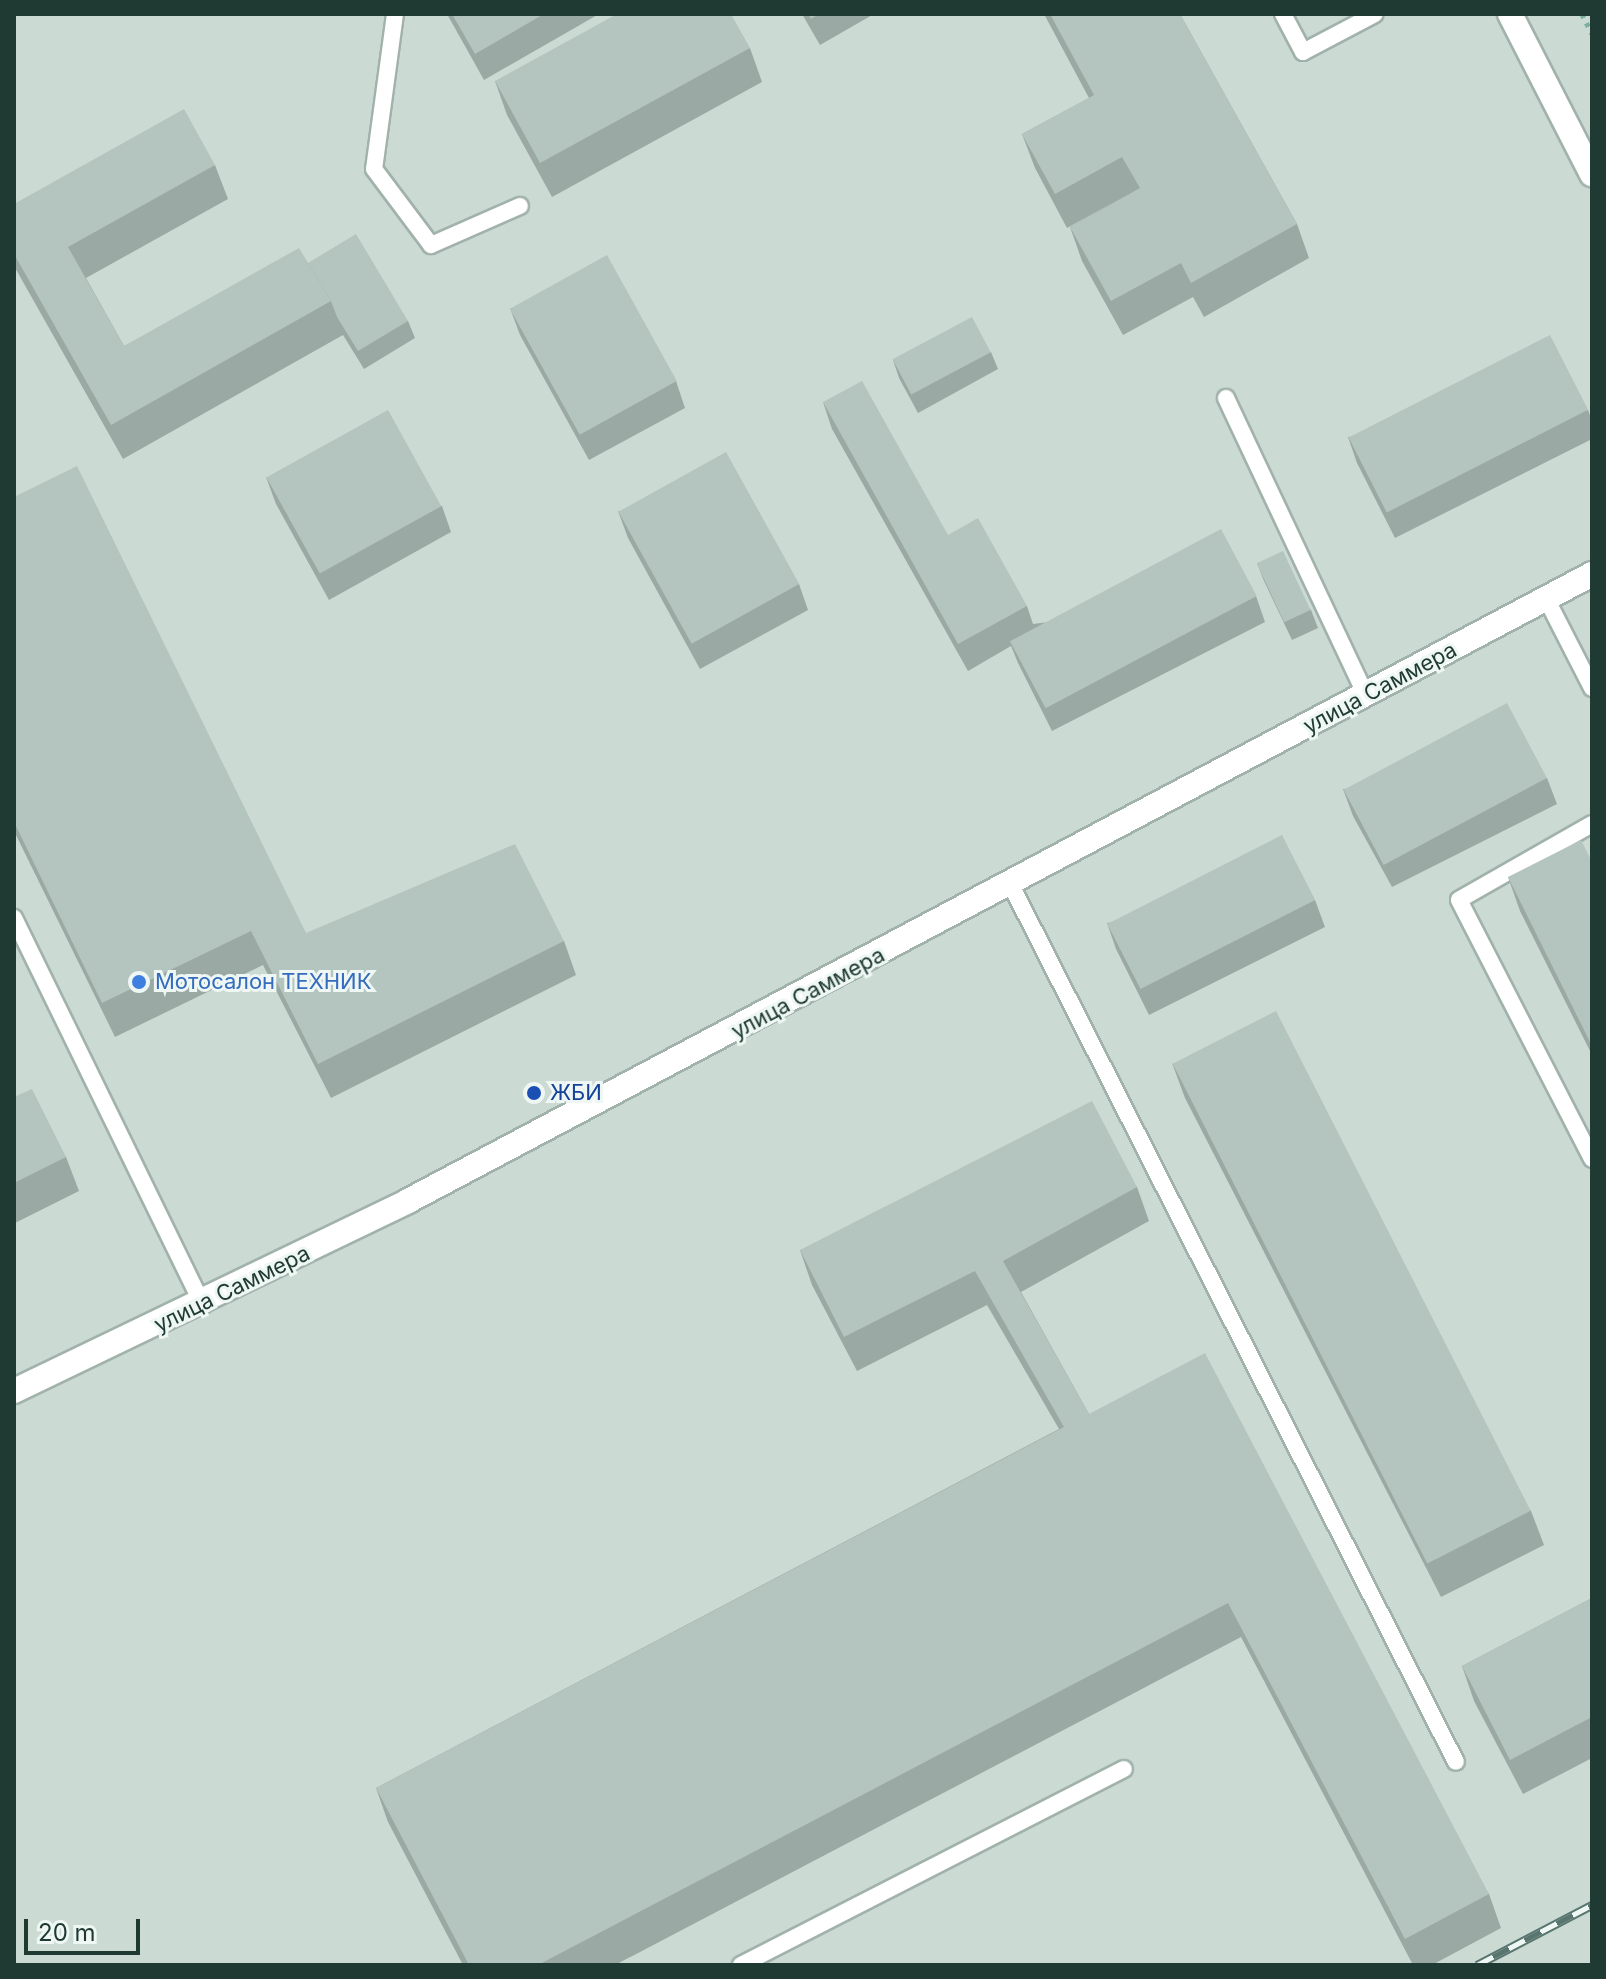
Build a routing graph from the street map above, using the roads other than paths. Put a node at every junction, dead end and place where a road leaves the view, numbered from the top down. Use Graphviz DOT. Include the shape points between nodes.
graph roads {
  1 [pos="395,14"];
  2 [pos="1283,14"];
  3 [pos="1375,14"];
  4 [pos="1510,14"];
  5 [pos="1592,174"];
  6 [pos="520,206"];
  7 [pos="1226,398"];
  8 [pos="1592,574"];
  9 [pos="1546,598"];
  10 [pos="1592,688"];
  11 [pos="1366,696"];
  12 [pos="1592,824"];
  13 [pos="1011,885"];
  14 [pos="14,918"];
  15 [pos="1592,1159"];
  16 [pos="203,1305"];
  17 [pos="14,1391"];
  18 [pos="1456,1762"];
  19 [pos="1124,1769"];
  20 [pos="741,1965"];
  1 -- 6 [label="lane" via="374,169 431,245"];
  2 -- 3 [label="lane" via="1303,52"];
  4 -- 5 [label="street"];
  7 -- 11 [label="lane"];
  8 -- 9 [label="street, улица Саммера"];
  9 -- 10 [label="lane"];
  9 -- 11 [label="street, улица Саммера"];
  11 -- 13 [label="street, улица Саммера"];
  12 -- 15 [label="lane" via="1459,900"];
  13 -- 16 [label="street, улица Саммера"];
  13 -- 18 [label="lane"];
  14 -- 16 [label="lane"];
  16 -- 17 [label="street, улица Саммера"];
  19 -- 20 [label="lane"];
}
